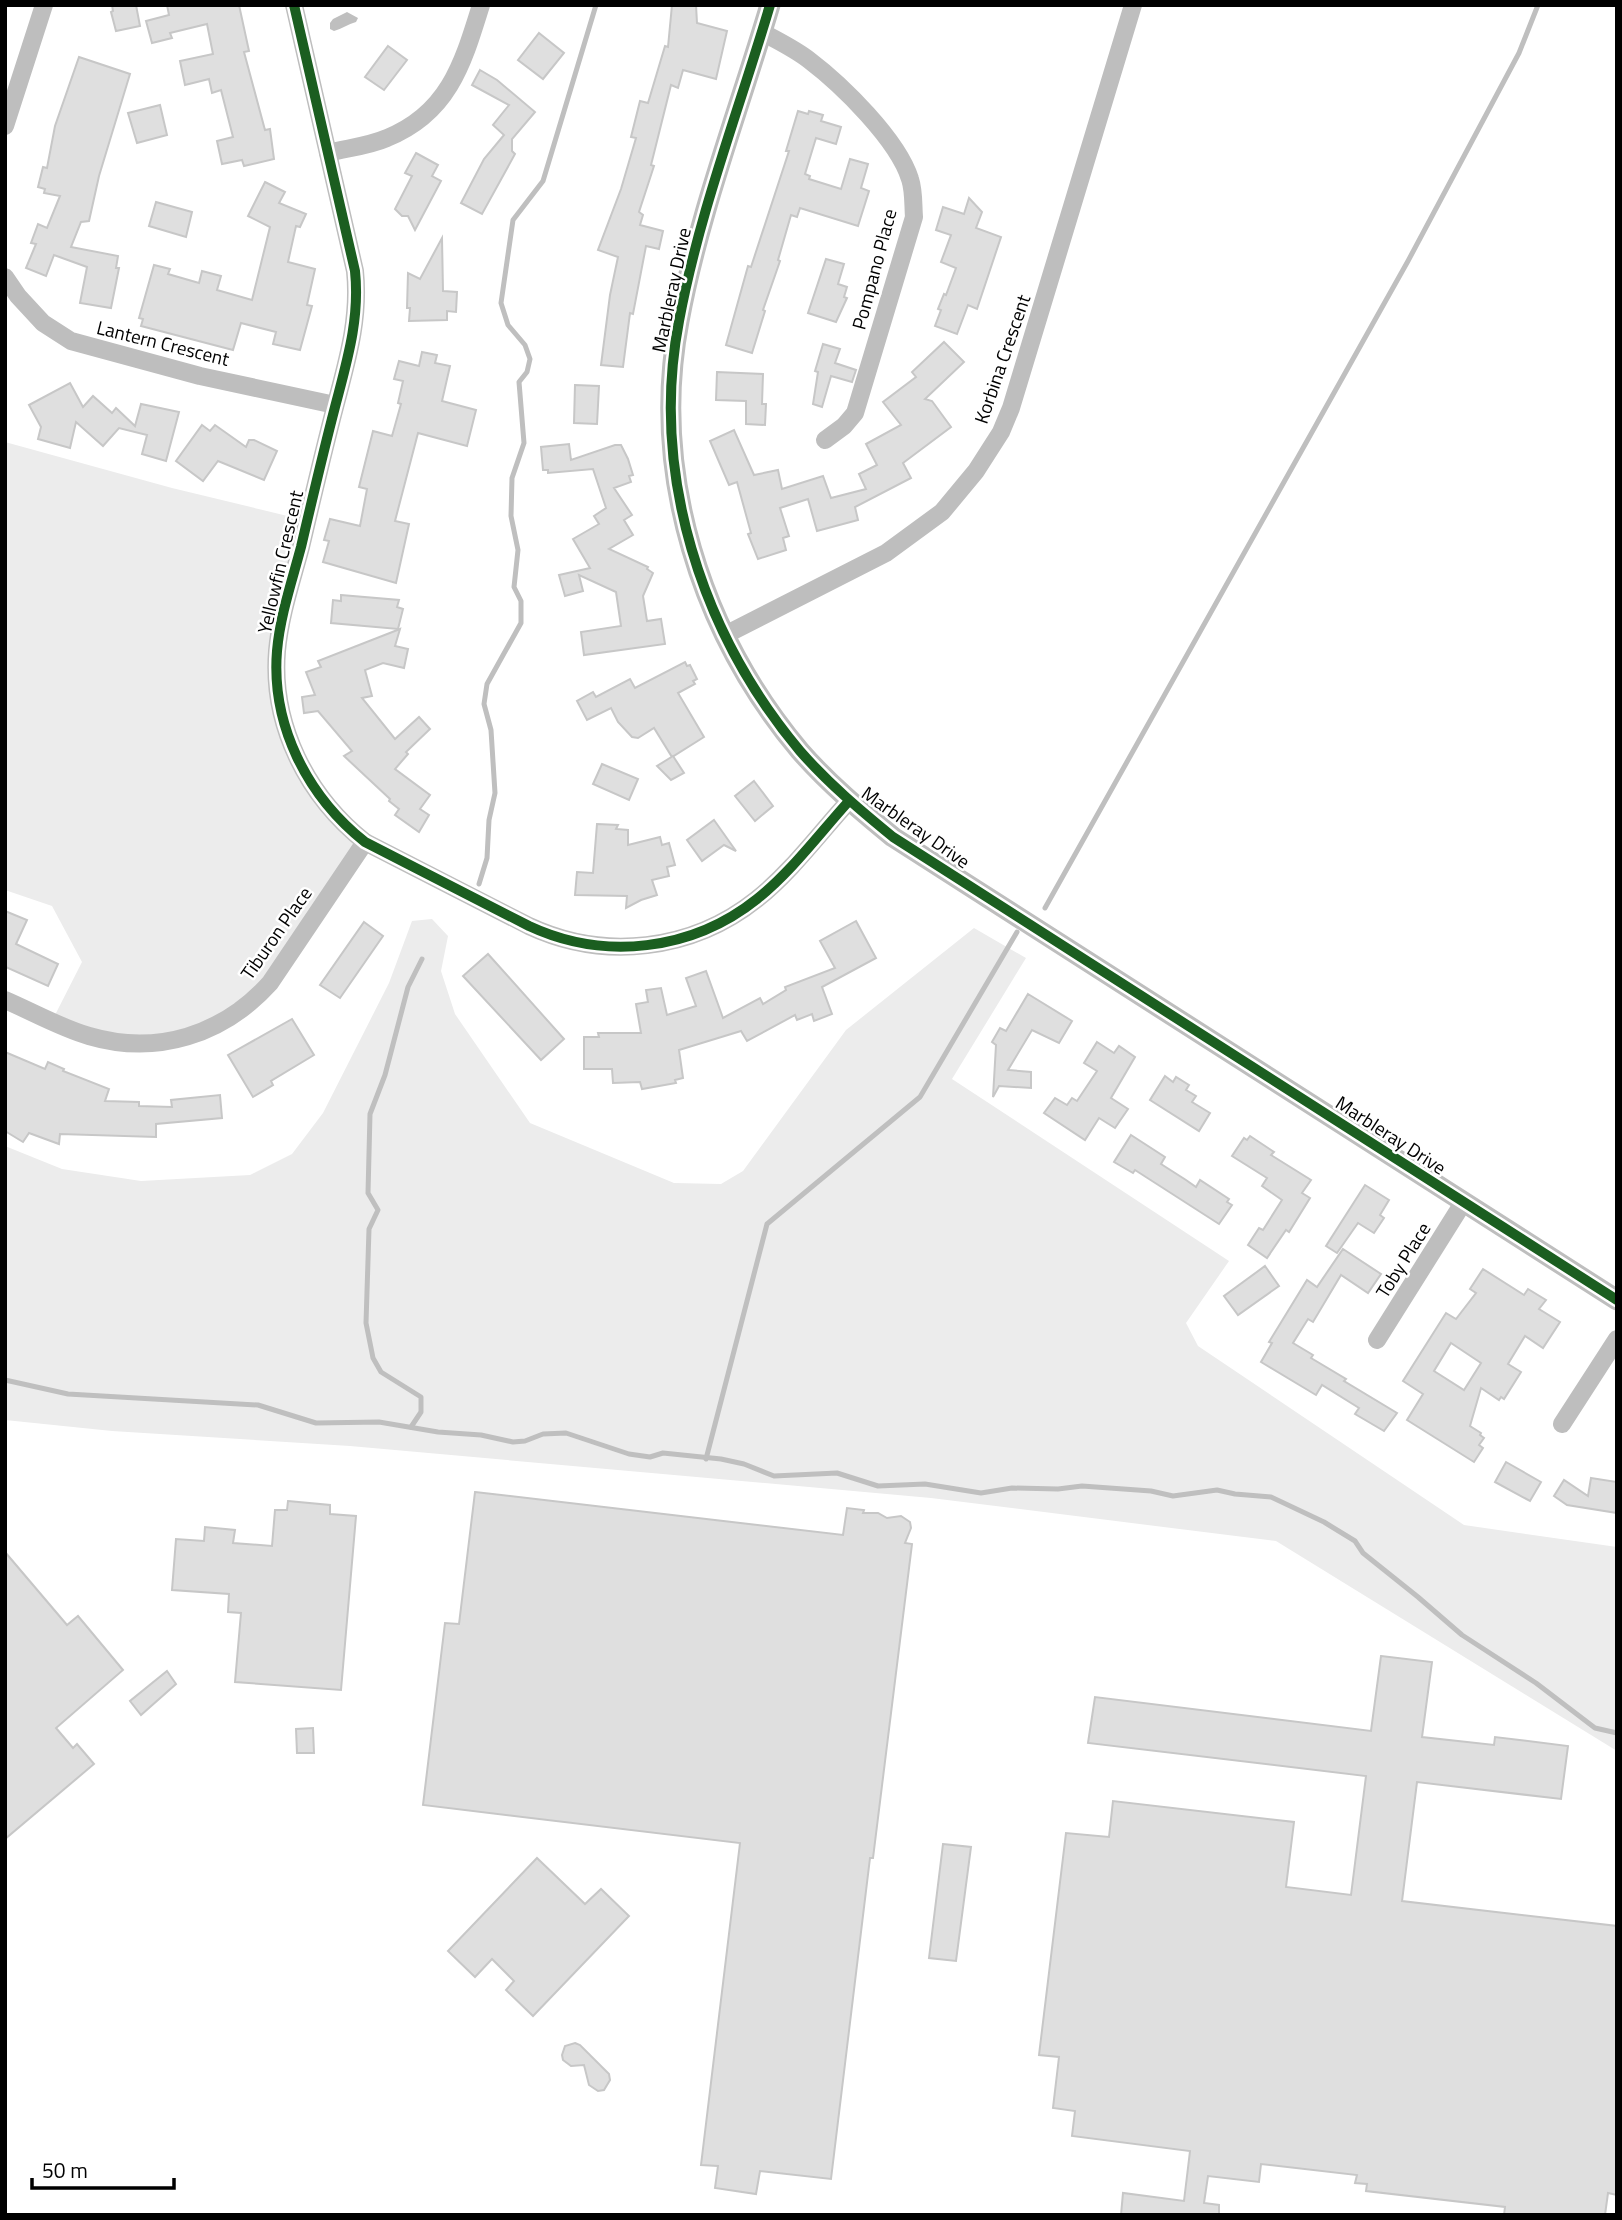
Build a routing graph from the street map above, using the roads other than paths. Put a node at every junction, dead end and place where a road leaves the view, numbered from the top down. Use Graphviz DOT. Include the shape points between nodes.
graph roads {
  1 [pos="44,5"];
  2 [pos="294,5"];
  3 [pos="481,5"];
  4 [pos="770,5"];
  5 [pos="1133,5"];
  6 [pos="762,32"];
  7 [pos="5,126"];
  8 [pos="328,153"];
  9 [pos="5,276"];
  10 [pos="335,405"];
  11 [pos="825,440"];
  12 [pos="725,635"];
  13 [pos="849,801"];
  14 [pos="365,842"];
  15 [pos="5,1000"];
  16 [pos="1463,1203"];
  17 [pos="1617,1300"];
  18 [pos="1617,1339"];
  19 [pos="1377,1340"];
  20 [pos="1562,1424"];
  1 -- 7 [label="street"];
  2 -- 8 [label="street, Yellowfin Crescent"];
  3 -- 8 [label="street" via="458,74 429,111 386,139"];
  4 -- 6 [label="street, Marbleray Drive"];
  5 -- 12 [label="street, Korbina Crescent" via="1011,408 976,471 942,512 895,547"];
  6 -- 11 [label="street, Pompano Place" via="808,59 863,110 900,157 911,180 914,217 855,413"];
  6 -- 12 [label="street, Marbleray Drive" via="690,269 678,322 673,376 671,429 681,508 693,554"];
  8 -- 10 [label="street, Yellowfin Crescent" via="358,296 350,353"];
  9 -- 10 [label="street, Lantern Crescent" via="43,323 71,341 200,376"];
  10 -- 14 [label="street, Yellowfin Crescent" via="282,622 277,679 279,705 299,762 342,824"];
  12 -- 13 [label="street, Marbleray Drive" via="778,723"];
  13 -- 14 [label="street, Yellowfin Crescent" via="780,879 734,916 671,943 639,947 604,947 555,937"];
  13 -- 16 [label="street, Marbleray Drive" via="930,861"];
  14 -- 15 [label="street, Tiburon Place" via="270,983 255,1000 210,1030 161,1042 114,1042 87,1036"];
  16 -- 17 [label="street, Marbleray Drive"];
  16 -- 19 [label="street, Toby Place"];
  18 -- 20 [label="street"];
}
